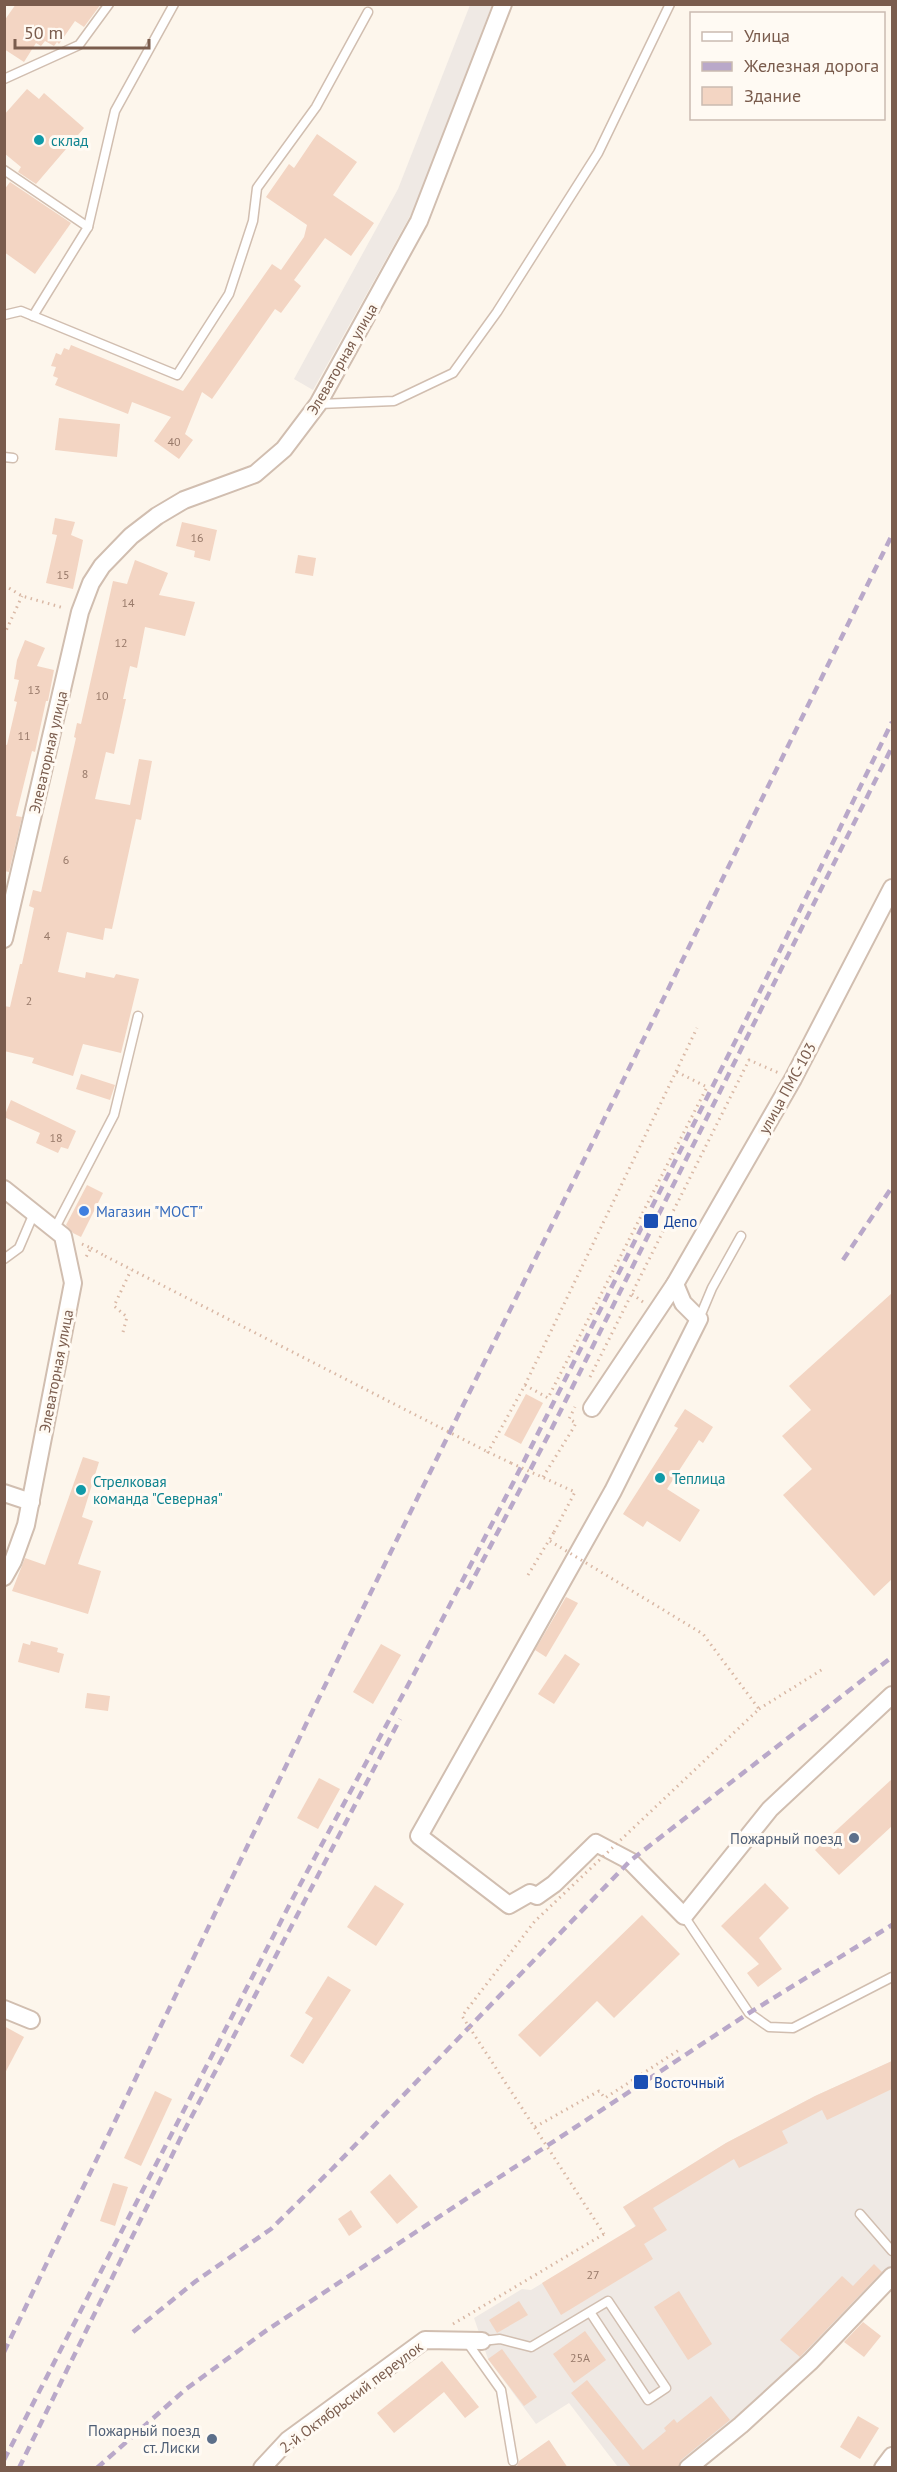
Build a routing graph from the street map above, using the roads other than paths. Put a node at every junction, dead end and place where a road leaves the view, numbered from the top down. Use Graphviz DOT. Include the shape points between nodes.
graph roads {
  1 [pos="109,4"];
  2 [pos="174,4"];
  3 [pos="503,4"];
  4 [pos="670,4"];
  5 [pos="368,12"];
  6 [pos="4,80"];
  7 [pos="4,170"];
  8 [pos="88,227"];
  9 [pos="4,315"];
  10 [pos="33,316"];
  11 [pos="318,404"];
  12 [pos="892,888"];
  13 [pos="4,939"];
  14 [pos="138,1016"];
  15 [pos="4,1189"];
  16 [pos="34,1212"];
  17 [pos="55,1228"];
  18 [pos="741,1236"];
  19 [pos="4,1259"];
  20 [pos="675,1284"];
  21 [pos="699,1319"];
  22 [pos="586,1403"];
  23 [pos="4,1493"];
  24 [pos="31,1502"];
  25 [pos="4,1577"];
  26 [pos="892,1695"];
  27 [pos="684,1916"];
  28 [pos="892,1977"];
  29 [pos="4,2009"];
  30 [pos="31,2020"];
  31 [pos="860,2214"];
  32 [pos="892,2252"];
  33 [pos="892,2276"];
  34 [pos="590,2312"];
  35 [pos="474,2341"];
  36 [pos="892,2456"];
  37 [pos="513,2461"];
  38 [pos="262,2468"];
  39 [pos="688,2468"];
  40 [pos="883,2468"];
  1 -- 6 [label="lane" via="79,45"];
  2 -- 8 [label="lane" via="115,111"];
  3 -- 11 [label="street, Элеваторная улица" via="418,221"];
  4 -- 11 [label="lane" via="598,153 497,312 453,373 394,400"];
  5 -- 10 [label="lane" via="316,108 257,188 253,221 229,294 177,375"];
  7 -- 8 [label="lane"];
  8 -- 10 [label="lane"];
  9 -- 10 [label="lane" via="21,311"];
  11 -- 13 [label="street, Элеваторная улица" via="284,449 255,474 184,500 157,516 131,536 91,583 80,612"];
  12 -- 20 [label="street, улица ПМС-103" via="793,1079"];
  14 -- 17 [label="lane" via="114,1115"];
  15 -- 16 [label="street, Элеваторная улица"];
  16 -- 17 [label="street, Элеваторная улица"];
  16 -- 19 [label="lane" via="19,1248"];
  17 -- 24 [label="street, Элеваторная улица" via="63,1236 72,1283"];
  18 -- 21 [label="lane"];
  20 -- 21 [label="street" via="683,1303"];
  20 -- 22 [label="street, улица ПМС-103"];
  21 -- 27 [label="street" via="613,1491 418,1836 509,1905 530,1893 537,1896 554,1884 596,1843 630,1861"];
  23 -- 24 [label="street"];
  24 -- 25 [label="street, Элеваторная улица" via="26,1525"];
  26 -- 27 [label="street" via="771,1809"];
  27 -- 28 [label="lane" via="749,2013 769,2027 793,2028"];
  29 -- 30 [label="street"];
  31 -- 32 [label="lane"];
  33 -- 39 [label="street" via="811,2361"];
  34 -- 34 [label="lane" via="608,2301 666,2388 648,2400"];
  34 -- 35 [label="lane" via="531,2347 500,2339"];
  35 -- 37 [label="lane" via="501,2390"];
  35 -- 38 [label="street, 2-й Октябрьский переулок" via="426,2340 288,2440"];
  36 -- 40 [label="street"];
}
